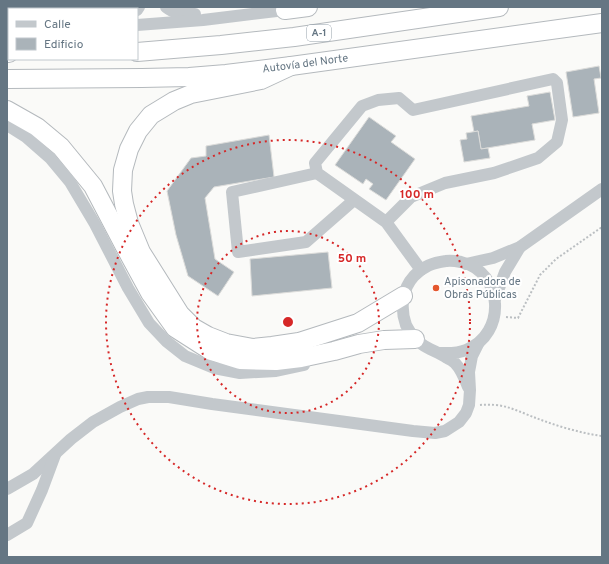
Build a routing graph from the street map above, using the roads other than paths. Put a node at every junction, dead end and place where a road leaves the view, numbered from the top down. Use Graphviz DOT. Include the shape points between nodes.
graph roads {
  1 [pos="166,7"];
  2 [pos="308,7"];
  3 [pos="499,7"];
  4 [pos="285,10"];
  5 [pos="602,23"];
  6 [pos="138,25"];
  7 [pos="138,52"];
  8 [pos="291,66"];
  9 [pos="7,79"];
  10 [pos="7,110"];
  11 [pos="7,125"];
  12 [pos="317,173"];
  13 [pos="602,189"];
  14 [pos="354,200"];
  15 [pos="386,222"];
  16 [pos="520,247"];
  17 [pos="466,264"];
  18 [pos="421,270"];
  19 [pos="403,296"];
  20 [pos="495,299"];
  21 [pos="415,339"];
  22 [pos="478,344"];
  23 [pos="353,346"];
  24 [pos="439,353"];
  25 [pos="470,390"];
  26 [pos="56,453"];
  27 [pos="7,489"];
  28 [pos="7,535"];
  1 -- 4 [label="street" via="180,14"];
  2 -- 4 [label="highway"];
  3 -- 7 [label="highway, A-1" via="286,38"];
  4 -- 6 [label="street"];
  5 -- 8 [label="highway, Autovía del Norte"];
  8 -- 9 [label="highway, Autovía del Norte" via="189,77"];
  8 -- 19 [label="highway" via="261,80 191,94 174,101 151,115 138,131 123,170 122,191 129,223 141,252 180,314 194,328 226,343 253,348 299,342 358,323"];
  10 -- 23 [label="highway" via="37,127 61,146 93,186 150,293 175,328 211,351 240,360 276,361 301,358"];
  11 -- 23 [label="street" via="26,137 50,158 70,182 149,323 185,356 214,368 240,373 276,371 303,365"];
  12 -- 14 [label="street"];
  12 -- 14 [label="street" via="232,192 238,252 306,242"];
  12 -- 15 [label="street" via="315,163 362,106 367,104 399,98 413,110 553,79 557,83 562,120 557,142 538,158 494,173 444,183 412,197"];
  13 -- 16 [label="street"];
  14 -- 15 [label="street"];
  15 -- 18 [label="street"];
  16 -- 17 [label="street" via="493,258"];
  16 -- 20 [label="street"];
  17 -- 18 [label="street" via="451,260 435,262"];
  17 -- 20 [label="street" via="485,278"];
  18 -- 19 [label="street" via="410,281"];
  19 -- 21 [label="street" via="402,311 406,326"];
  20 -- 22 [label="street" via="495,315 491,326"];
  21 -- 23 [label="highway" via="384,340"];
  21 -- 24 [label="street"];
  22 -- 24 [label="street" via="453,354"];
  22 -- 25 [label="street" via="470,364"];
  24 -- 25 [label="street" via="455,362"];
  25 -- 26 [label="street" via="469,405 459,422 445,431 434,433 169,397 148,397 120,407 93,422"];
  26 -- 27 [label="street" via="32,474"];
  26 -- 28 [label="street" via="26,523"];
}
